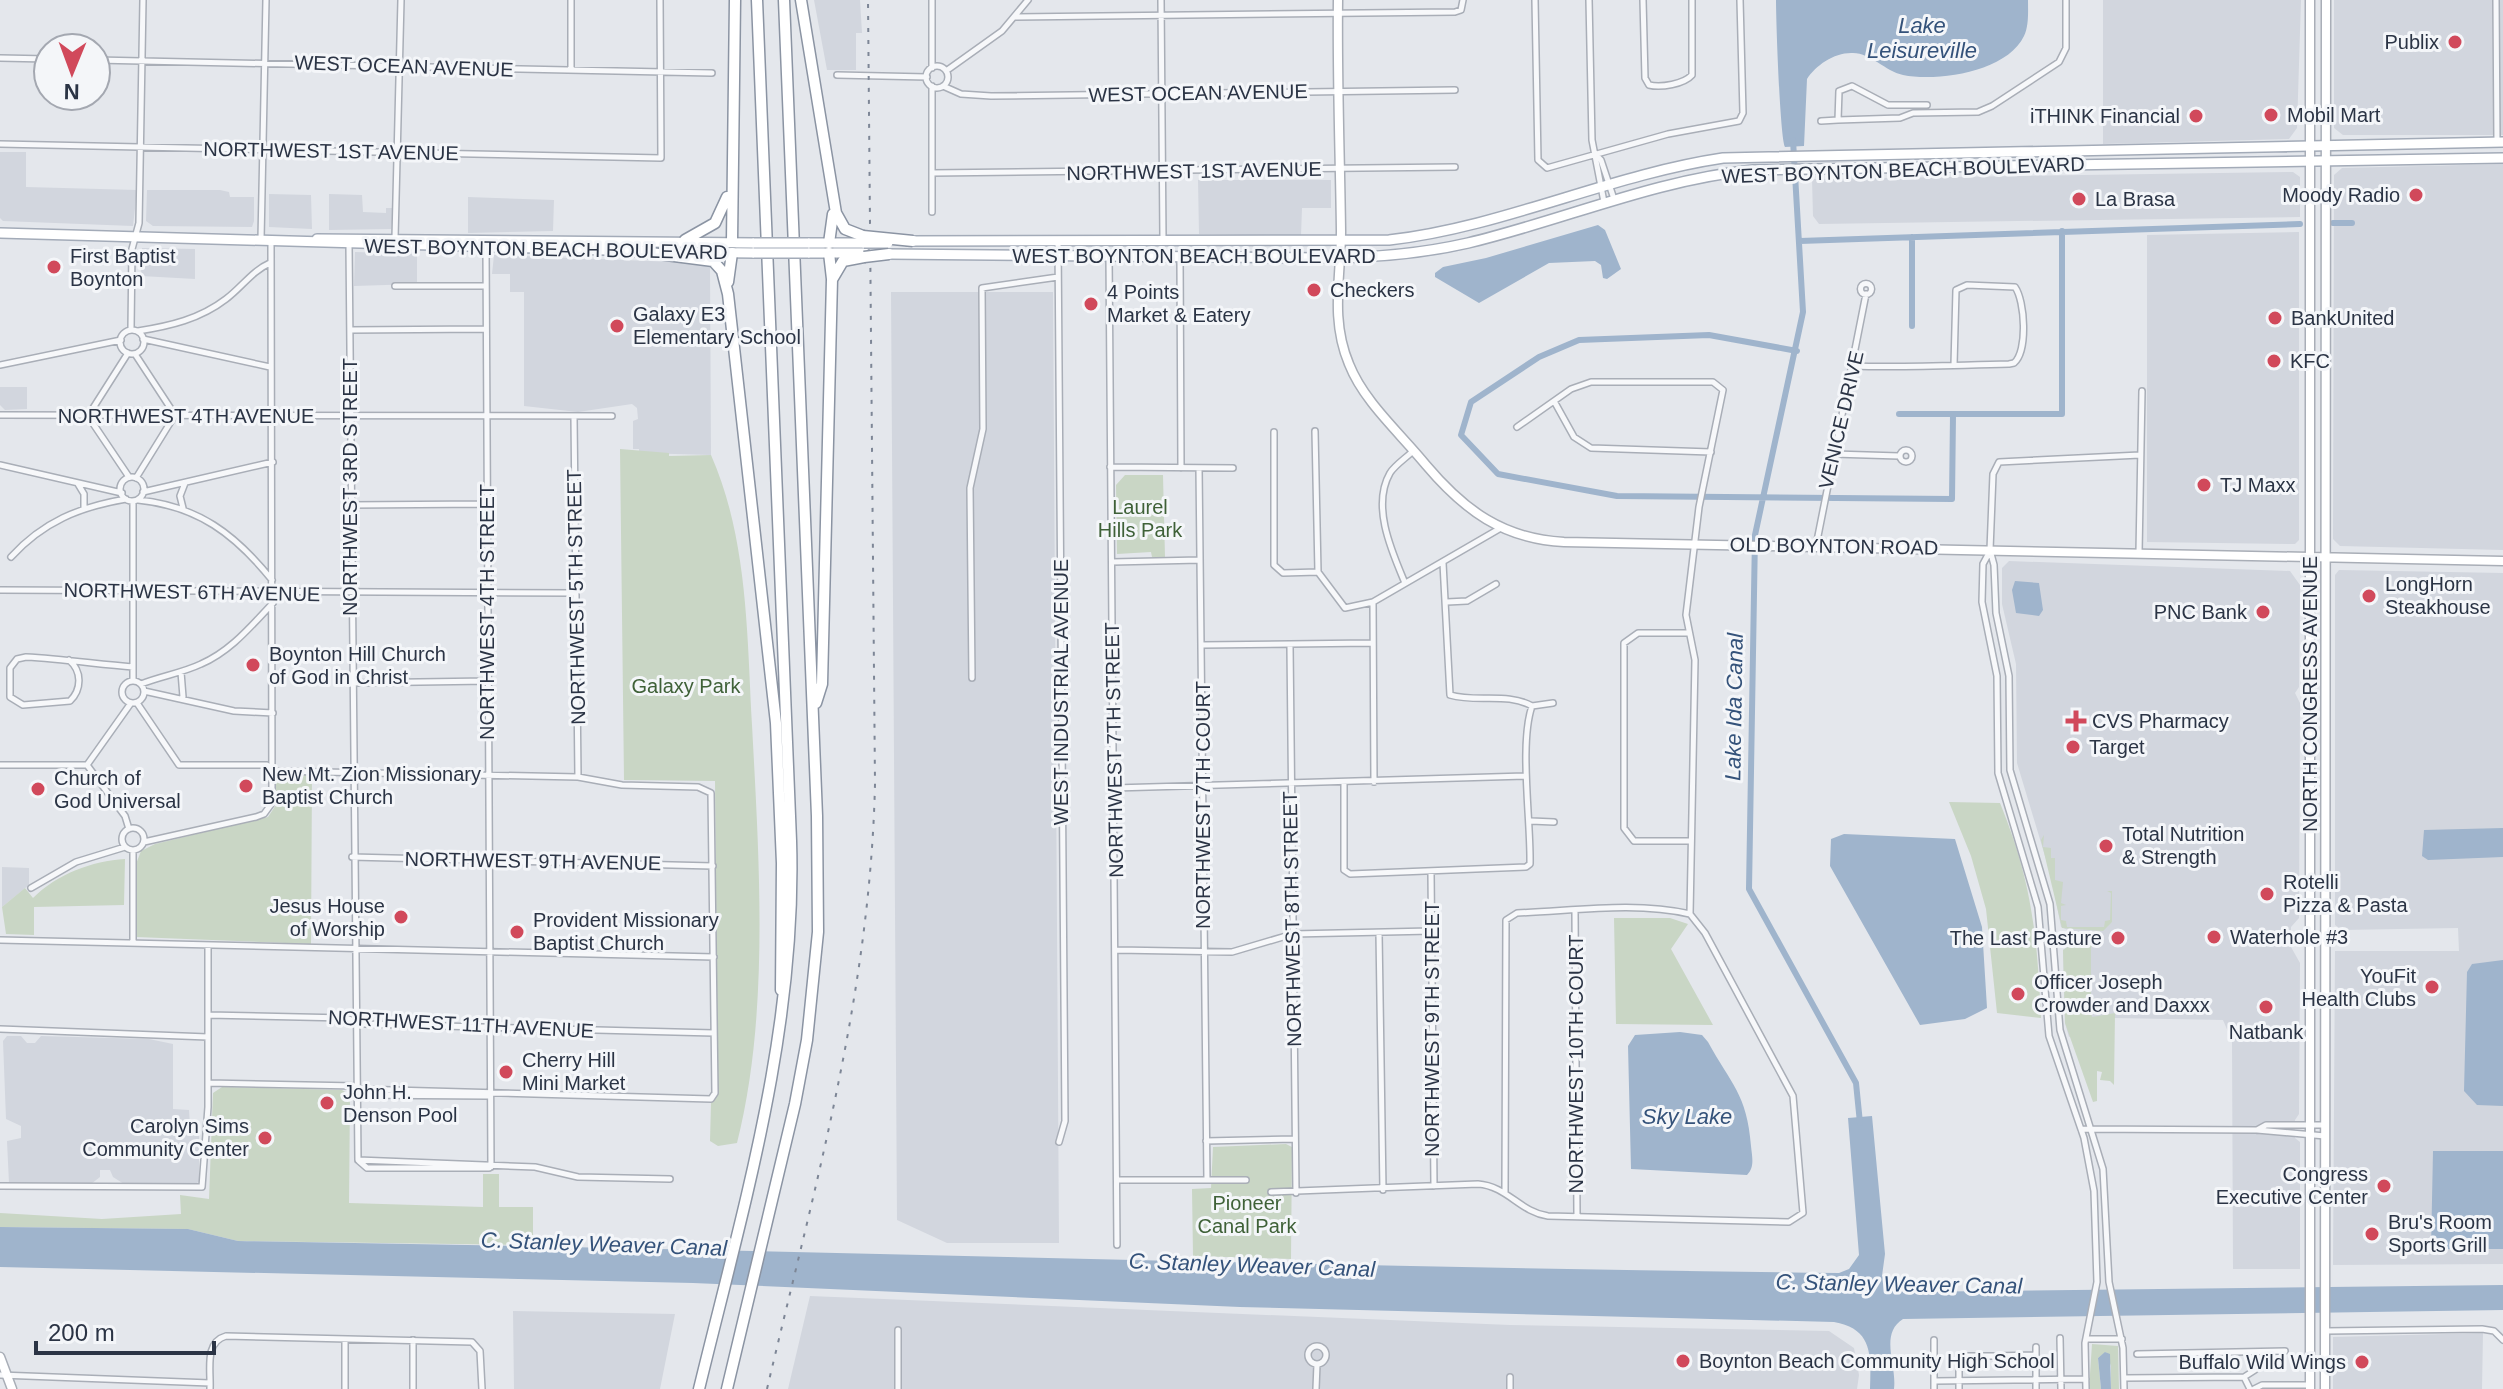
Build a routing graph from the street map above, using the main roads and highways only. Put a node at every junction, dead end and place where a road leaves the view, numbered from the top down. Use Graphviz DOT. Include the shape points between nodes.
graph roads {
  1 [pos="735,0"];
  2 [pos="757,0"];
  3 [pos="784,0"];
  4 [pos="801,0"];
  5 [pos="1338,0"];
  6 [pos="2310,0"];
  7 [pos="2326,0"];
  8 [pos="2500,142"];
  9 [pos="2325,145"];
  10 [pos="2308,146"];
  11 [pos="2135,149"];
  12 [pos="2113,150"];
  13 [pos="2503,158"];
  14 [pos="733,160"];
  15 [pos="2308,161"];
  16 [pos="2324,161"];
  17 [pos="2097,164"];
  18 [pos="2120,164"];
  19 [pos="830,188"];
  20 [pos="0,233"];
  21 [pos="306,240"];
  22 [pos="551,240"];
  23 [pos="685,240"];
  24 [pos="913,241"];
  25 [pos="1218,241"];
  26 [pos="1340,243"];
  27 [pos="732,247"];
  28 [pos="864,247"];
  29 [pos="829,248"];
  30 [pos="486,249"];
  31 [pos="635,251"];
  32 [pos="889,254"];
  33 [pos="1141,256"];
  34 [pos="1339,258"];
  35 [pos="832,279"];
  36 [pos="728,294"];
  37 [pos="2310,372"];
  38 [pos="2310,396"];
  39 [pos="2325,403"];
  40 [pos="2325,421"];
  41 [pos="2310,556"];
  42 [pos="2325,557"];
  43 [pos="2503,561"];
  44 [pos="813,712"];
  45 [pos="784,1012"];
  46 [pos="0,1357"];
  47 [pos="3,1375"];
  48 [pos="2311,1388"];
  49 [pos="12,1389"];
  50 [pos="699,1389"];
  51 [pos="727,1389"];
  52 [pos="2325,1389"];
  1 -- 14 [label="highway"];
  2 -- 45 [label="highway" via="792,852"];
  3 -- 44 [label="highway"];
  4 -- 19 [label="highway"];
  5 -- 26 [label="main road"];
  6 -- 10 [label="main road, NORTH CONGRESS AVENUE"];
  7 -- 9 [label="main road, NORTH CONGRESS AVENUE"];
  8 -- 9 [label="main road, WEST BOYNTON BEACH BOULEVARD"];
  9 -- 10 [label="main road, WEST BOYNTON BEACH BOULEVARD"];
  9 -- 16 [label="main road, NORTH CONGRESS AVENUE"];
  10 -- 11 [label="main road, WEST BOYNTON BEACH BOULEVARD"];
  10 -- 15 [label="main road, NORTH CONGRESS AVENUE"];
  11 -- 12 [label="main road, WEST BOYNTON BEACH BOULEVARD"];
  11 -- 18 [label="main road"];
  12 -- 17 [label="main road"];
  12 -- 26 [label="main road, WEST BOYNTON BEACH BOULEVARD" via="1697,162 1454,230"];
  13 -- 16 [label="main road, WEST BOYNTON BEACH BOULEVARD"];
  14 -- 23 [label="highway" via="722,214 707,230"];
  14 -- 27 [label="highway"];
  15 -- 16 [label="main road, WEST BOYNTON BEACH BOULEVARD"];
  15 -- 18 [label="main road, WEST BOYNTON BEACH BOULEVARD"];
  15 -- 37 [label="main road, NORTH CONGRESS AVENUE"];
  16 -- 39 [label="main road, NORTH CONGRESS AVENUE"];
  17 -- 18 [label="main road, WEST BOYNTON BEACH BOULEVARD"];
  17 -- 34 [label="main road, WEST BOYNTON BEACH BOULEVARD" via="1776,170 1700,177 1444,248"];
  19 -- 28 [label="highway" via="839,222"];
  19 -- 29 [label="highway"];
  20 -- 21 [label="main road, WEST BOYNTON BEACH BOULEVARD"];
  21 -- 22 [label="main road, WEST BOYNTON BEACH BOULEVARD"];
  21 -- 30 [label="main road, WEST BOYNTON BEACH BOULEVARD"];
  22 -- 23 [label="main road, WEST BOYNTON BEACH BOULEVARD"];
  22 -- 30 [label="main road"];
  23 -- 27 [label="main road, WEST BOYNTON BEACH BOULEVARD"];
  24 -- 25 [label="main road, WEST BOYNTON BEACH BOULEVARD"];
  24 -- 28 [label="highway, bridge"];
  25 -- 26 [label="main road, WEST BOYNTON BEACH BOULEVARD"];
  25 -- 33 [label="main road" via="1207,250 1157,250"];
  26 -- 34 [label="main road"];
  27 -- 29 [label="main road, WEST BOYNTON BEACH BOULEVARD, bridge"];
  27 -- 31 [label="main road, WEST BOYNTON BEACH BOULEVARD"];
  27 -- 36 [label="highway"];
  28 -- 29 [label="main road, WEST BOYNTON BEACH BOULEVARD"];
  28 -- 32 [label="highway, bridge"];
  28 -- 35 [label="highway" via="843,261"];
  29 -- 35 [label="highway"];
  30 -- 31 [label="main road, WEST BOYNTON BEACH BOULEVARD"];
  31 -- 36 [label="highway" via="713,261 722,271"];
  32 -- 33 [label="main road, WEST BOYNTON BEACH BOULEVARD"];
  33 -- 34 [label="main road, WEST BOYNTON BEACH BOULEVARD"];
  34 -- 41 [label="main road, OLD BOYNTON ROAD" via="1337,319 1348,363 1366,394 1454,498 1499,529 1553,541"];
  35 -- 44 [label="highway" via="822,684"];
  36 -- 45 [label="highway" via="776,723"];
  37 -- 38 [label="main road, NORTH CONGRESS AVENUE"];
  37 -- 39 [label="main road"];
  38 -- 40 [label="main road"];
  38 -- 41 [label="main road, NORTH CONGRESS AVENUE"];
  39 -- 40 [label="main road, NORTH CONGRESS AVENUE"];
  40 -- 42 [label="main road, NORTH CONGRESS AVENUE"];
  41 -- 42 [label="main road, OLD BOYNTON ROAD"];
  41 -- 48 [label="main road, NORTH CONGRESS AVENUE"];
  42 -- 43 [label="main road, OLD BOYNTON ROAD"];
  42 -- 52 [label="main road, NORTH CONGRESS AVENUE"];
  44 -- 51 [label="highway" via="819,878 815,975 799,1083"];
  45 -- 50 [label="highway" via="767,1106"];
  46 -- 47 [label="main road"];
  47 -- 49 [label="main road"];
}
